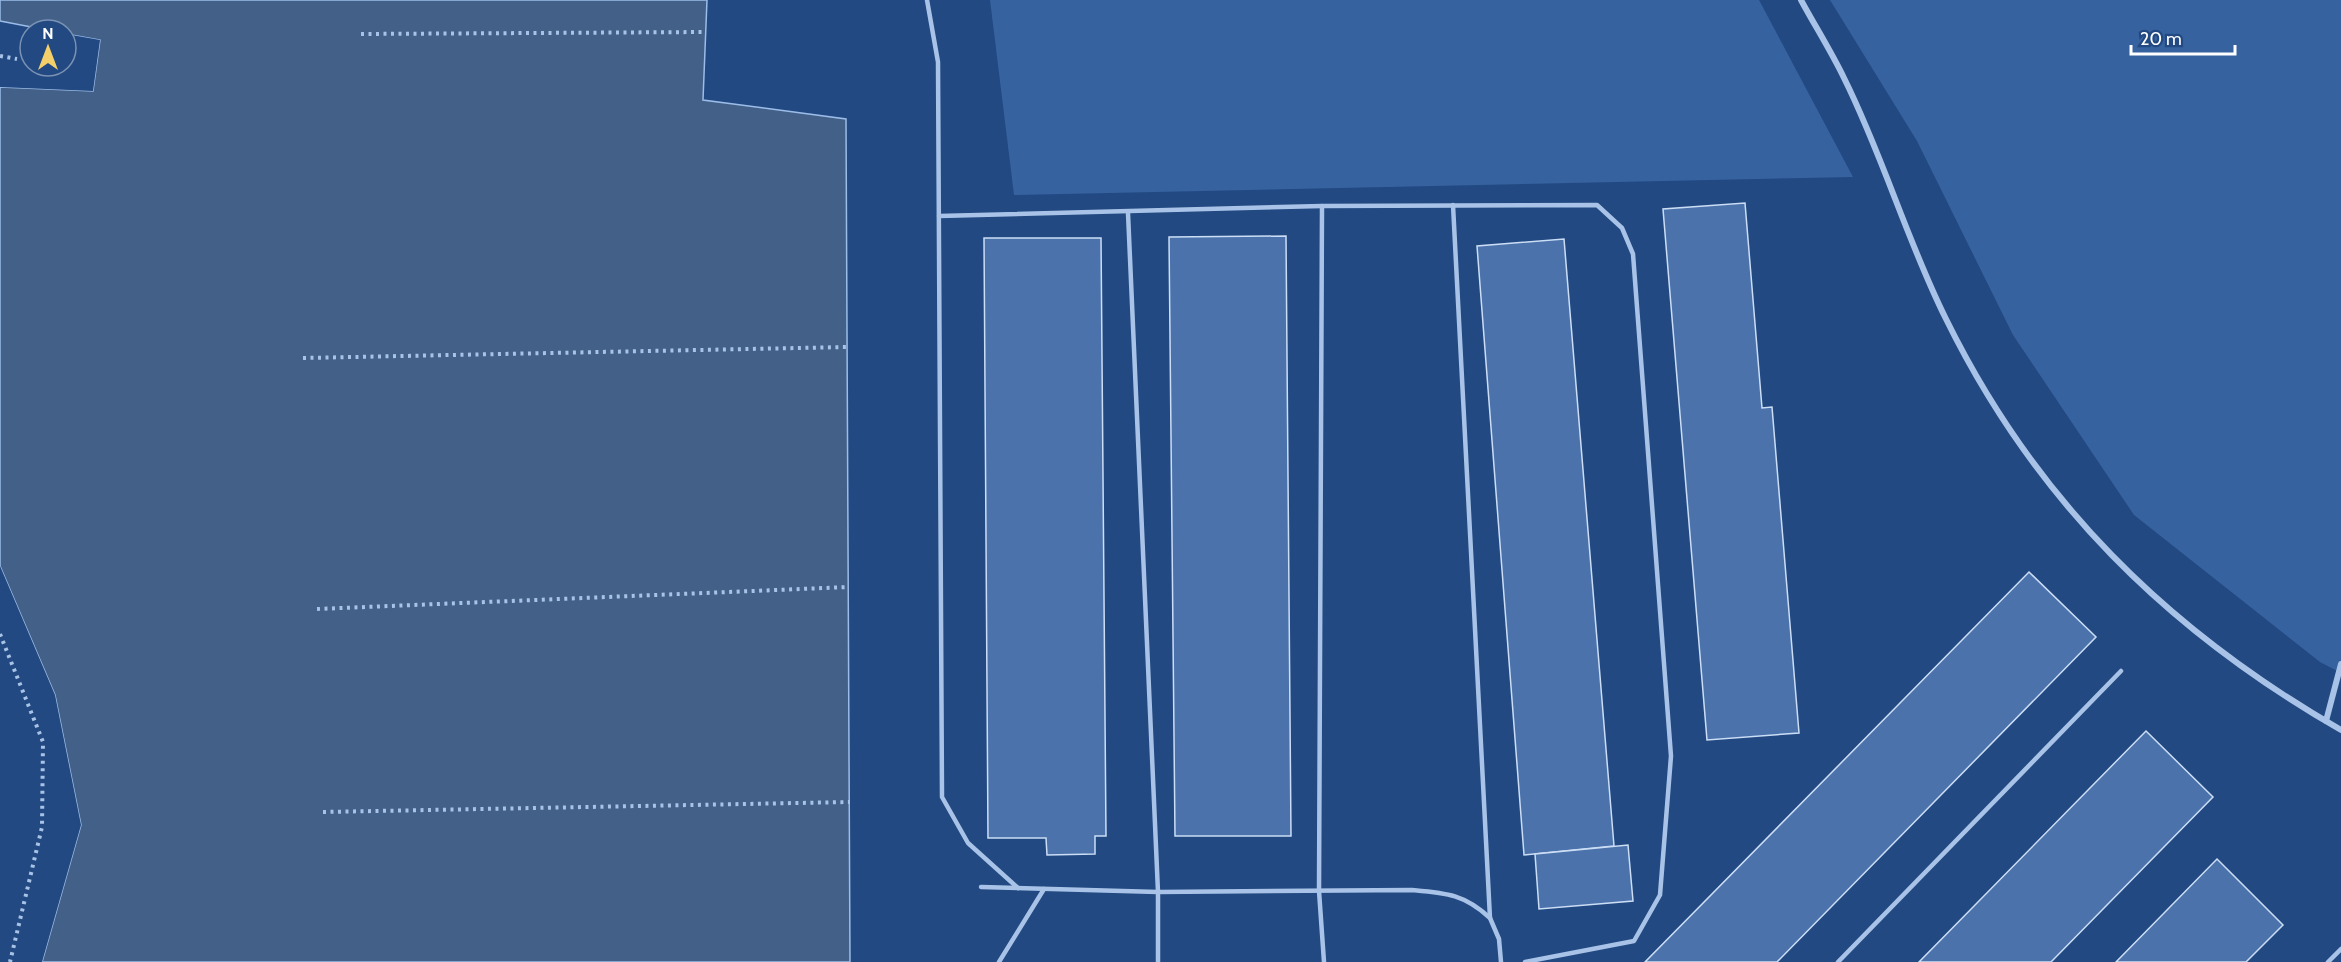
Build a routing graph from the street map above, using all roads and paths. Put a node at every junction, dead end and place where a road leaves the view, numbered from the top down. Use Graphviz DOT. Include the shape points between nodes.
graph roads {
  1 [pos="927,0"];
  2 [pos="1801,0"];
  3 [pos="706,32"];
  4 [pos="361,34"];
  5 [pos="0,56"];
  6 [pos="17,59"];
  7 [pos="1453,205"];
  8 [pos="1322,206"];
  9 [pos="1128,213"];
  10 [pos="939,216"];
  11 [pos="847,347"];
  12 [pos="303,358"];
  13 [pos="849,587"];
  14 [pos="317,609"];
  15 [pos="0,634"];
  16 [pos="2341,664"];
  17 [pos="2121,671"];
  18 [pos="2326,721"];
  19 [pos="2341,730"];
  20 [pos="850,802"];
  21 [pos="324,812"];
  22 [pos="981,886"];
  23 [pos="1018,888"];
  24 [pos="1044,889"];
  25 [pos="1319,891"];
  26 [pos="1158,892"];
  27 [pos="1490,918"];
  28 [pos="2341,948"];
  29 [pos="10,962"];
  30 [pos="999,962"];
  31 [pos="1158,962"];
  32 [pos="1324,962"];
  33 [pos="1501,962"];
  34 [pos="1525,962"];
  35 [pos="1838,962"];
  36 [pos="2328,962"];
  1 -- 10 [label="lane" via="938,62"];
  2 -- 18 [label="street" via="1844,78 1945,317 2016,441 2067,508 2156,600 2198,635"];
  3 -- 4 [label="path"];
  5 -- 6 [label="path"];
  7 -- 8 [label="lane"];
  7 -- 27 [label="lane"];
  7 -- 34 [label="lane" via="1597,205 1622,228 1633,254 1671,756 1660,895 1634,941"];
  8 -- 9 [label="lane"];
  8 -- 25 [label="lane"];
  9 -- 10 [label="lane"];
  9 -- 26 [label="lane"];
  10 -- 23 [label="lane" via="942,797 968,843"];
  11 -- 12 [label="path"];
  13 -- 14 [label="path"];
  15 -- 29 [label="path" via="43,742 42,827"];
  16 -- 18 [label="street"];
  17 -- 35 [label="lane"];
  18 -- 19 [label="street"];
  20 -- 21 [label="path"];
  22 -- 23 [label="lane"];
  23 -- 24 [label="lane"];
  24 -- 26 [label="lane"];
  24 -- 30 [label="lane"];
  25 -- 26 [label="lane"];
  25 -- 27 [label="lane" via="1443,893 1473,903"];
  25 -- 32 [label="lane"];
  26 -- 31 [label="lane"];
  27 -- 33 [label="lane" via="1499,939"];
  28 -- 36 [label="lane"];
}
